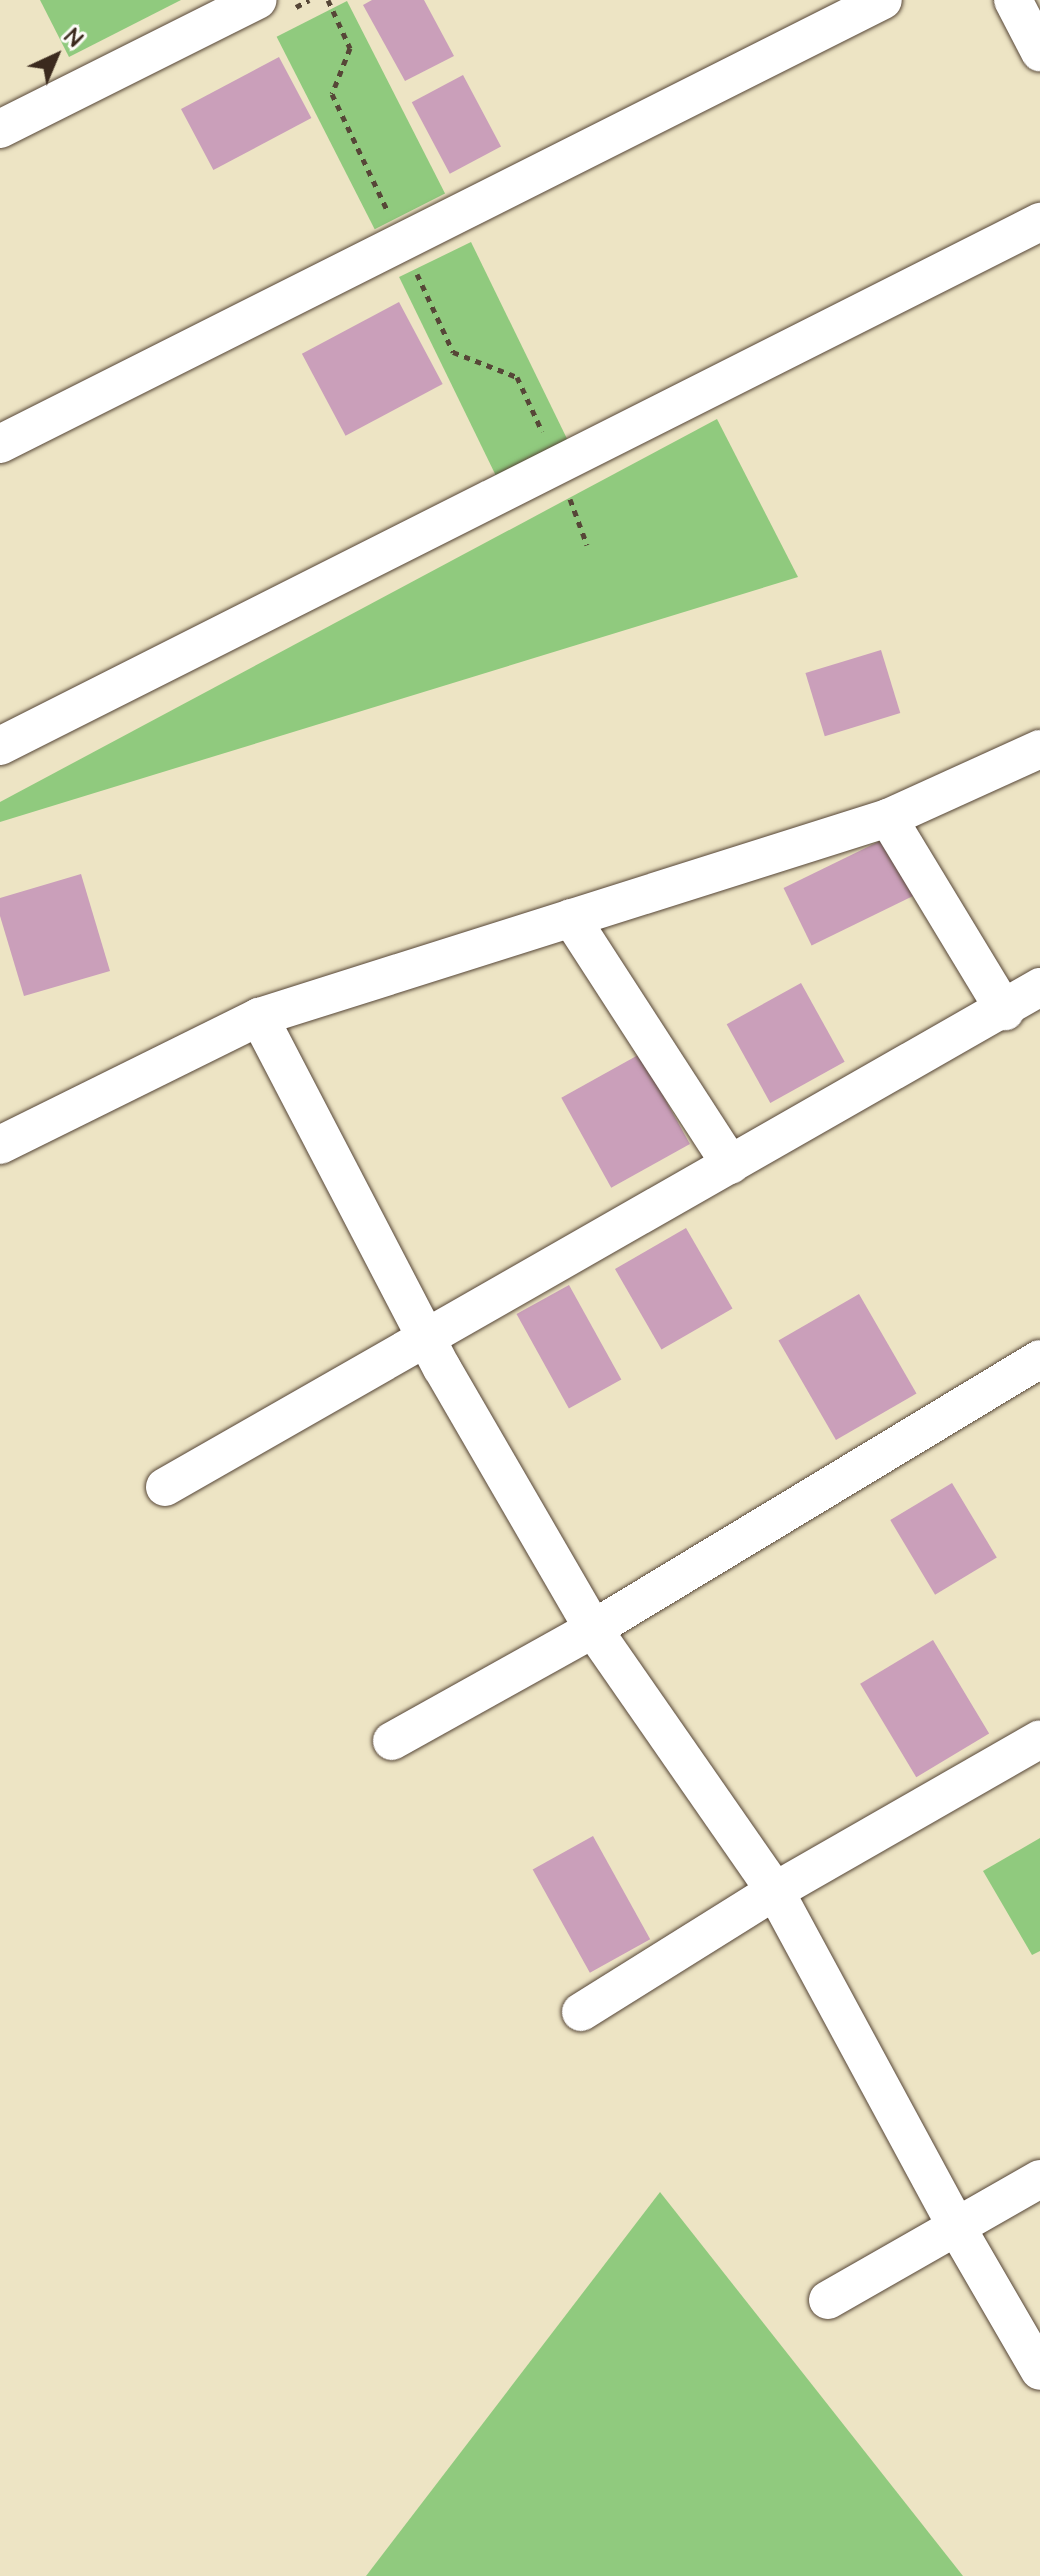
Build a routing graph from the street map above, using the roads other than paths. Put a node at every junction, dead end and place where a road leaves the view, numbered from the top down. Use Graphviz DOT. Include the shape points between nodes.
graph roads {
  1 [pos="258,0"];
  2 [pos="883,0"];
  3 [pos="1013,0"];
  4 [pos="1040,52"];
  5 [pos="0,129"];
  6 [pos="1040,222"];
  7 [pos="0,444"];
  8 [pos="0,746"];
  9 [pos="1040,749"];
  10 [pos="888,818"];
  11 [pos="571,918"];
  12 [pos="1040,987"];
  13 [pos="1005,1011"];
  14 [pos="259,1017"];
  15 [pos="0,1145"];
  16 [pos="731,1165"];
  17 [pos="426,1337"];
  18 [pos="1040,1359"];
  19 [pos="165,1487"];
  20 [pos="593,1629"];
  21 [pos="1040,1739"];
  22 [pos="392,1741"];
  23 [pos="775,1891"];
  24 [pos="581,2012"];
  25 [pos="1040,2179"];
  26 [pos="957,2228"];
  27 [pos="828,2300"];
  28 [pos="1040,2371"];
  1 -- 5 [label="street"];
  2 -- 7 [label="street"];
  3 -- 4 [label="street"];
  6 -- 8 [label="street"];
  9 -- 10 [label="street"];
  10 -- 11 [label="street"];
  10 -- 13 [label="street"];
  11 -- 14 [label="street"];
  11 -- 16 [label="street"];
  12 -- 13 [label="street"];
  13 -- 16 [label="street"];
  14 -- 15 [label="street"];
  14 -- 17 [label="street"];
  16 -- 17 [label="street"];
  17 -- 19 [label="street"];
  17 -- 20 [label="street"];
  18 -- 20 [label="street"];
  20 -- 22 [label="street"];
  20 -- 23 [label="street"];
  21 -- 23 [label="street"];
  23 -- 24 [label="street"];
  23 -- 26 [label="street"];
  25 -- 26 [label="street"];
  26 -- 27 [label="street"];
  26 -- 28 [label="street"];
}
